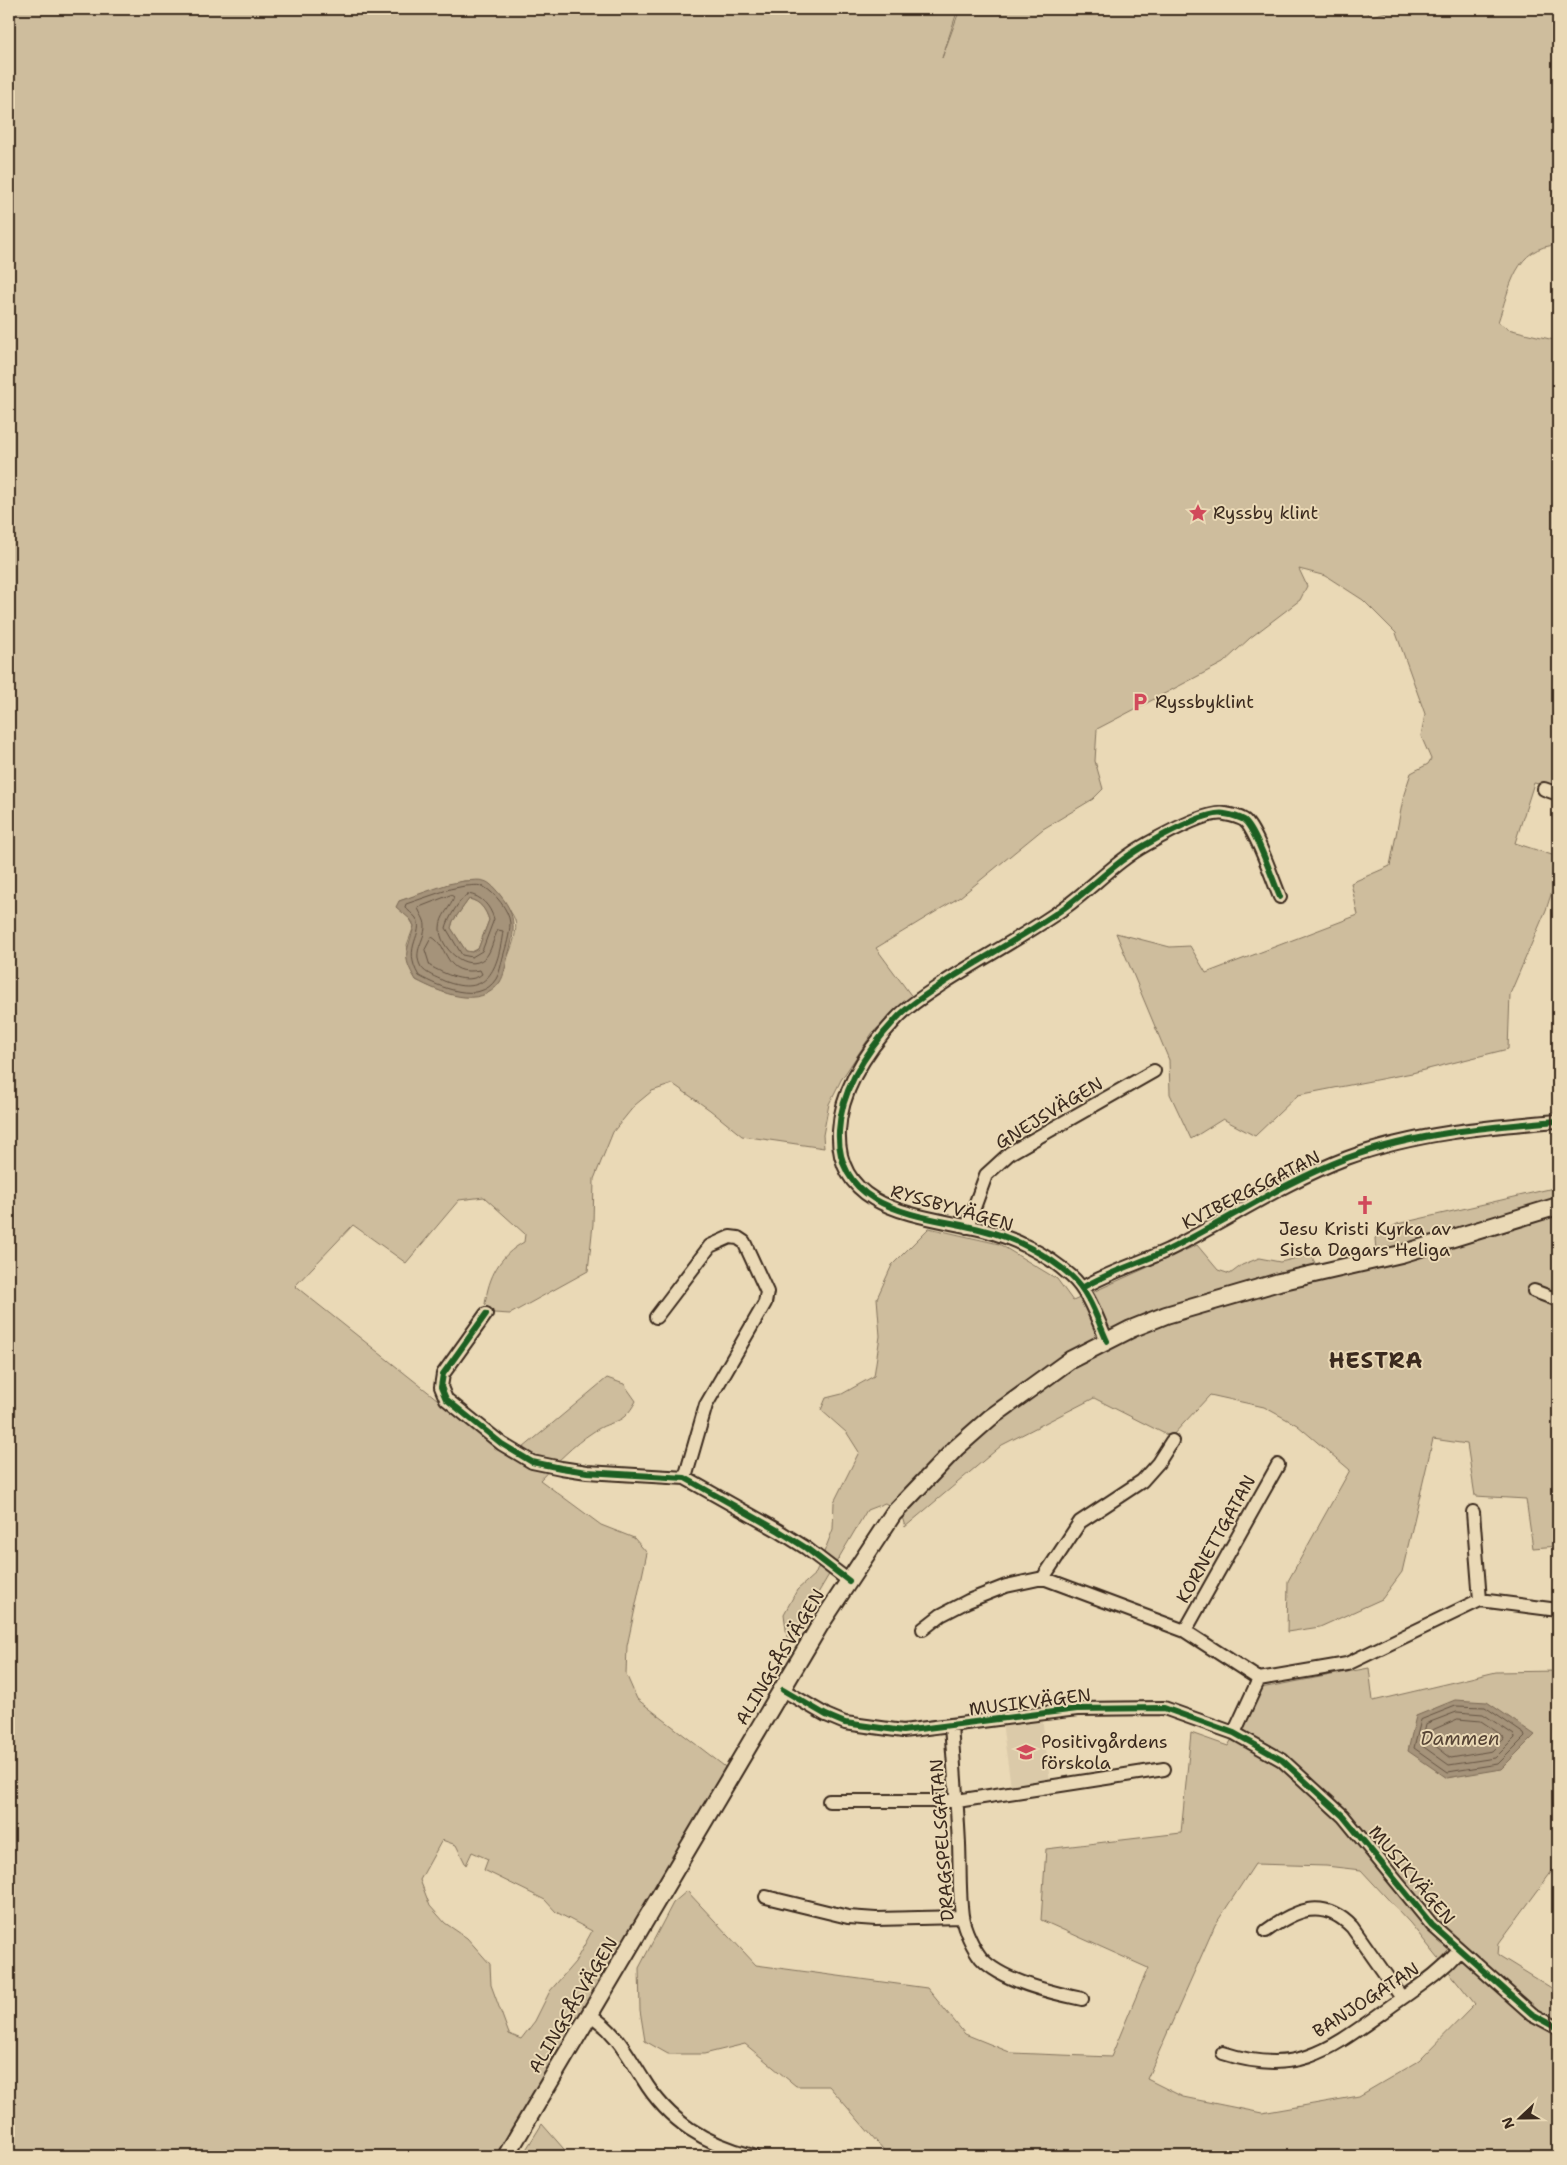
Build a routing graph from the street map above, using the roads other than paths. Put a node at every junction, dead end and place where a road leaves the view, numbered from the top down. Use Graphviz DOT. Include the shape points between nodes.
graph roads {
  1 [pos="1544,789"];
  2 [pos="1558,794"];
  3 [pos="1280,897"];
  4 [pos="1154,1071"];
  5 [pos="1558,1121"];
  6 [pos="1558,1206"];
  7 [pos="967,1227"];
  8 [pos="1082,1288"];
  9 [pos="1534,1291"];
  10 [pos="1558,1300"];
  11 [pos="486,1314"];
  12 [pos="656,1317"];
  13 [pos="1107,1341"];
  14 [pos="1172,1441"];
  15 [pos="1278,1465"];
  16 [pos="684,1478"];
  17 [pos="1473,1512"];
  18 [pos="1043,1578"];
  19 [pos="850,1580"];
  20 [pos="1480,1600"];
  21 [pos="1558,1610"];
  22 [pos="924,1629"];
  23 [pos="1185,1631"];
  24 [pos="1259,1679"];
  25 [pos="783,1690"];
  26 [pos="951,1726"];
  27 [pos="1234,1733"];
  28 [pos="1164,1769"];
  29 [pos="829,1800"];
  30 [pos="957,1801"];
  31 [pos="766,1897"];
  32 [pos="962,1917"];
  33 [pos="1266,1932"];
  34 [pos="1460,1951"];
  35 [pos="1402,1998"];
  36 [pos="1082,1999"];
  37 [pos="590,2015"];
  38 [pos="1558,2028"];
  39 [pos="1223,2053"];
  40 [pos="506,2156"];
  41 [pos="753,2156"];
  1 -- 2 [label="street"];
  3 -- 7 [label="street, RYSSBYVÄGEN" via="1252,830 1243,820 1216,813 1170,832 1128,856 1062,910 978,961 899,1015 858,1068 849,1089 841,1109 840,1154 854,1182 875,1201 892,1209"];
  4 -- 7 [label="street, GNEJSVÄGEN" via="1010,1153 986,1175"];
  5 -- 8 [label="street, KVIBERGSGATAN" via="1437,1134 1347,1158 1298,1179 1169,1250"];
  6 -- 13 [label="main road, ALINGSÅSVÄGEN" via="1401,1254 1210,1301"];
  7 -- 8 [label="street, RYSSBYVÄGEN" via="1004,1236 1026,1246 1071,1276"];
  8 -- 13 [label="street, RYSSBYVÄGEN"];
  9 -- 10 [label="street"];
  11 -- 16 [label="street" via="443,1374 440,1387 446,1399 502,1444 532,1462 587,1472"];
  12 -- 16 [label="street" via="710,1246 730,1237 744,1242 767,1292 765,1303 706,1405"];
  13 -- 19 [label="main road, ALINGSÅSVÄGEN" via="1070,1360 1038,1382 956,1448 893,1514"];
  14 -- 18 [label="street" via="1142,1481 1080,1522"];
  15 -- 23 [label="street, KORNETTGATAN"];
  16 -- 19 [label="street" via="792,1539"];
  17 -- 20 [label="street"];
  18 -- 22 [label="street" via="1006,1586 968,1601 941,1615"];
  18 -- 23 [label="street"];
  19 -- 25 [label="main road, ALINGSÅSVÄGEN"];
  20 -- 21 [label="street"];
  20 -- 24 [label="street" via="1347,1664"];
  23 -- 24 [label="street"];
  24 -- 27 [label="street"];
  25 -- 26 [label="street, MUSIKVÄGEN" via="844,1723 903,1731"];
  25 -- 37 [label="main road, ALINGSÅSVÄGEN"];
  26 -- 27 [label="street, MUSIKVÄGEN" via="1077,1708 1164,1708"];
  26 -- 30 [label="street, DRAGSPELSGATAN"];
  27 -- 34 [label="street, MUSIKVÄGEN" via="1282,1760 1343,1816 1432,1925"];
  28 -- 30 [label="street"];
  29 -- 30 [label="street"];
  30 -- 32 [label="street, DRAGSPELSGATAN"];
  31 -- 32 [label="street" via="848,1917"];
  32 -- 36 [label="street, DRAGSPELSGATAN" via="980,1957 991,1967 1026,1983"];
  33 -- 35 [label="street" via="1298,1911 1322,1910 1344,1918"];
  34 -- 35 [label="street, BANJOGATAN" via="1427,1982"];
  34 -- 38 [label="street, MUSIKVÄGEN" via="1532,2014"];
  35 -- 39 [label="street, BANJOGATAN" via="1332,2048 1309,2056 1285,2062 1253,2061"];
  37 -- 40 [label="main road, ALINGSÅSVÄGEN"];
  37 -- 41 [label="street" via="615,2036 652,2094 678,2121 711,2143"];
}
